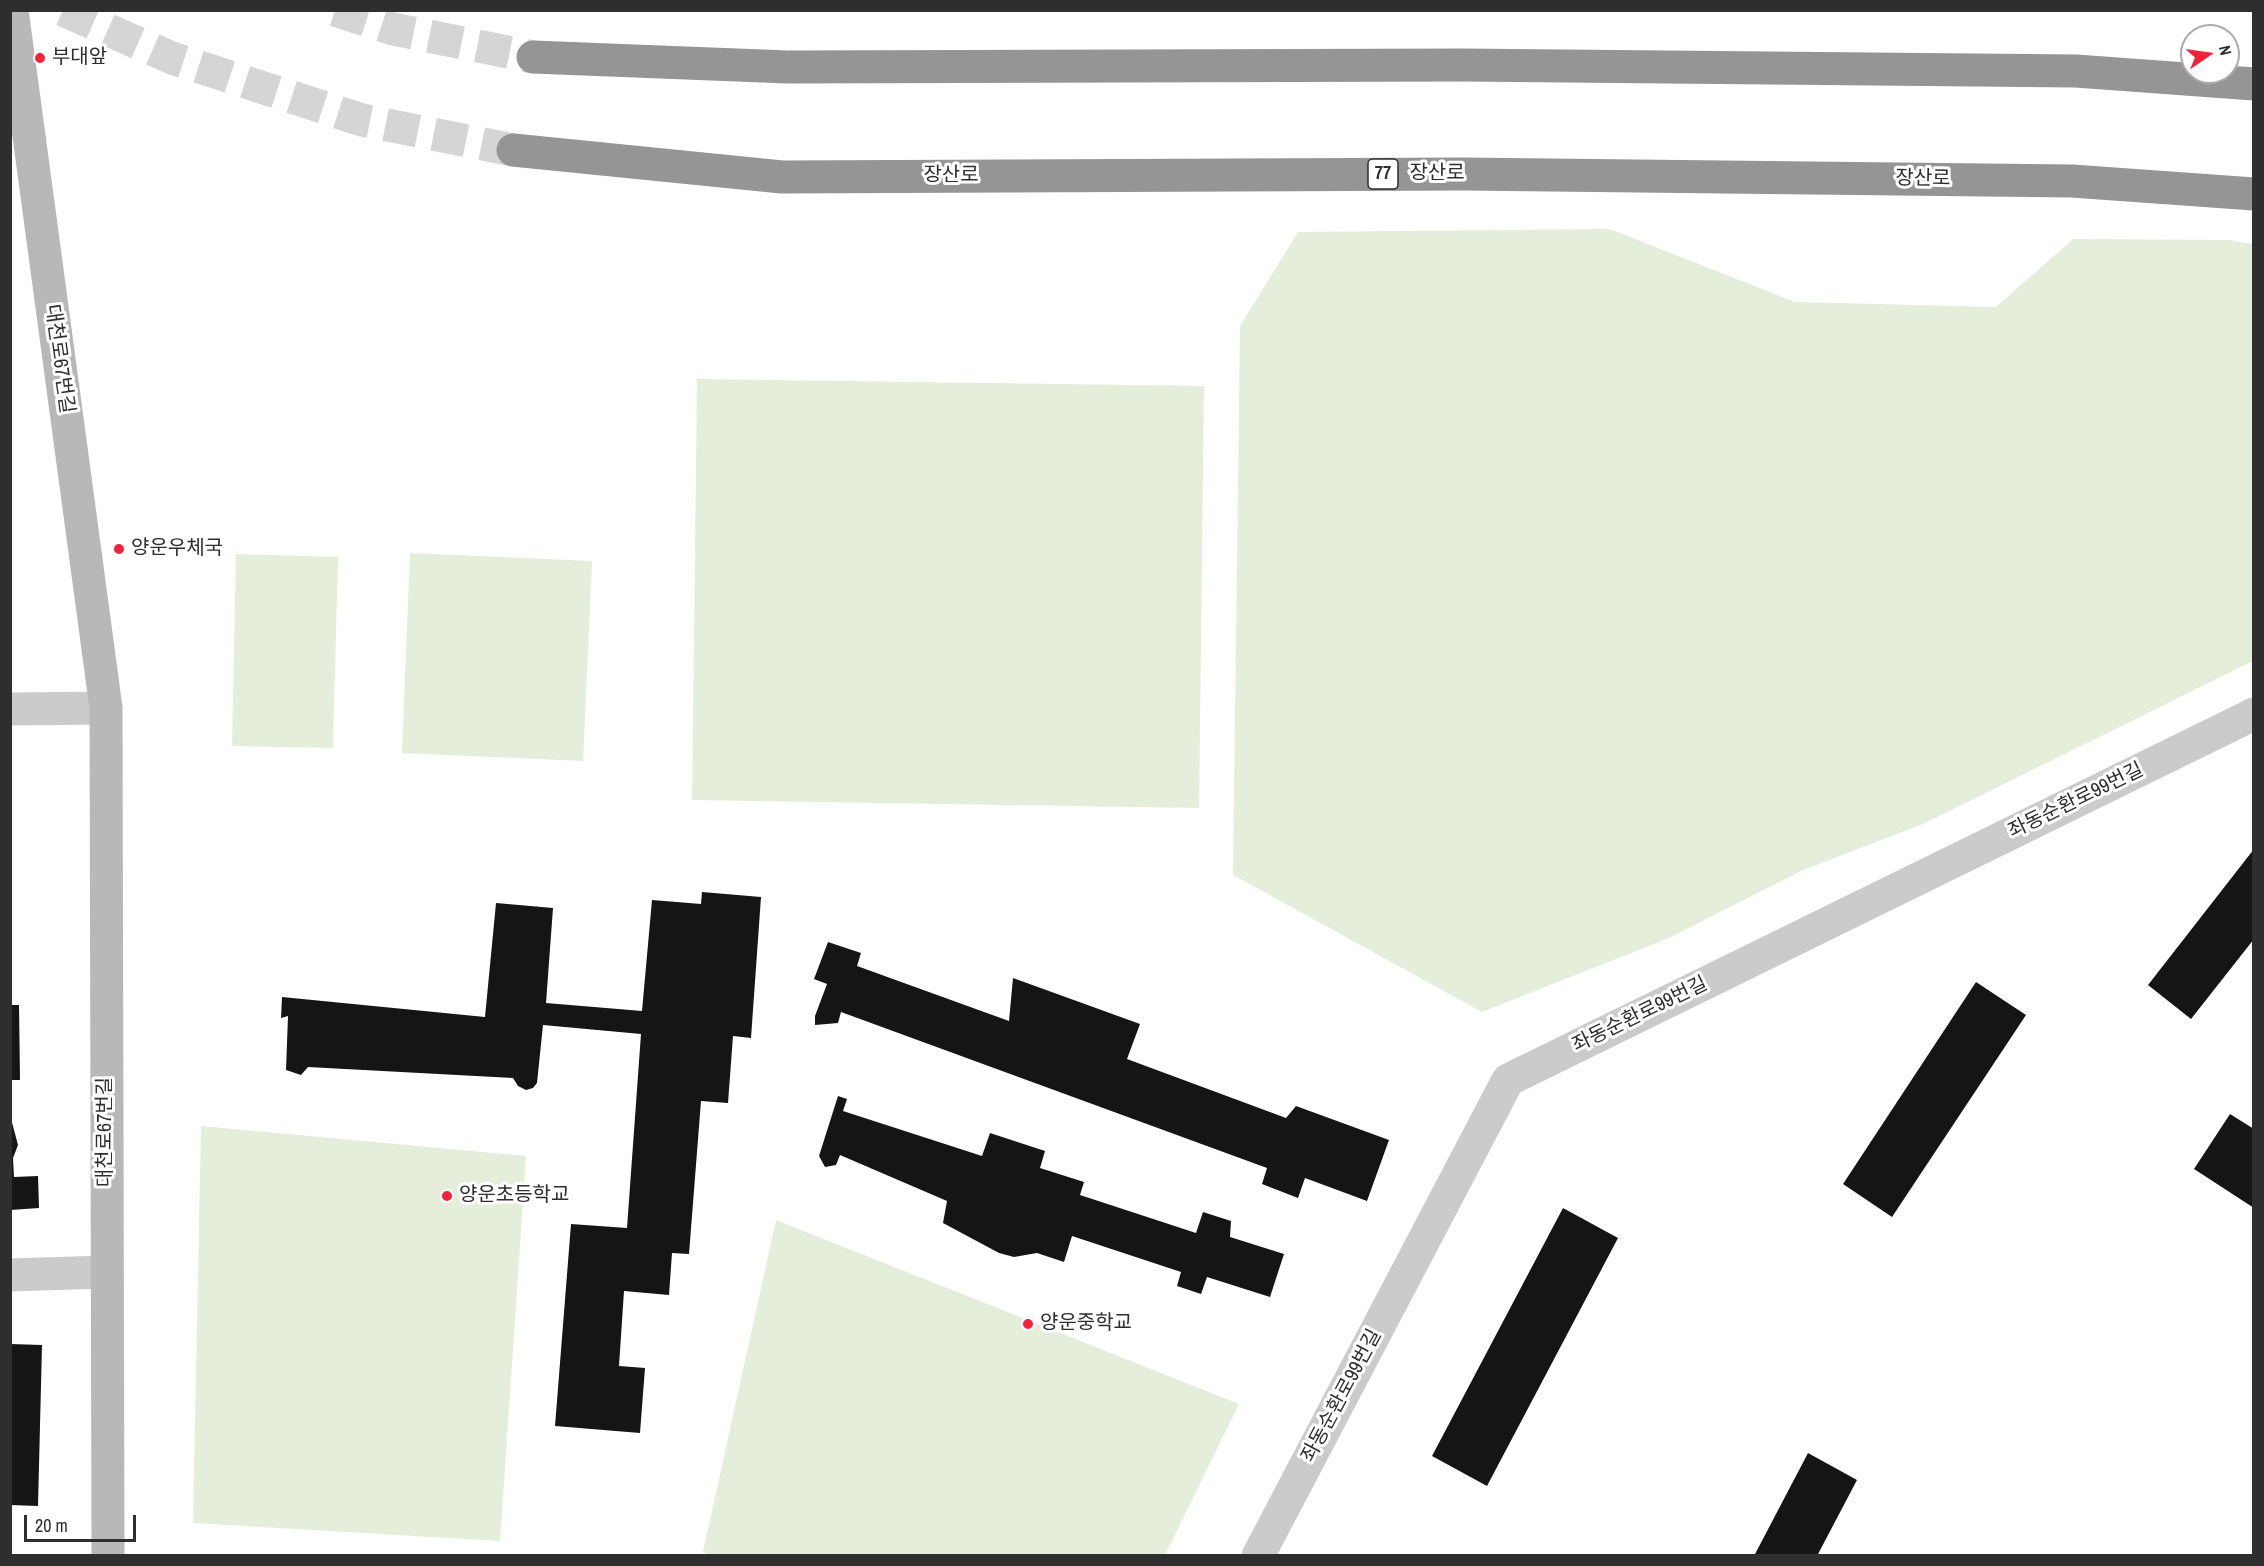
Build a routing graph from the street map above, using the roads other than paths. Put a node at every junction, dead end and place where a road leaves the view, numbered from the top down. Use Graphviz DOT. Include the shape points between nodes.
graph roads {
  1 [pos="12,10"];
  2 [pos="533,57"];
  3 [pos="2253,84"];
  4 [pos="513,150"];
  5 [pos="2253,194"];
  6 [pos="106,708"];
  7 [pos="10,709"];
  8 [pos="2253,714"];
  9 [pos="106,1272"];
  10 [pos="10,1275"];
  11 [pos="108,1556"];
  12 [pos="1258,1556"];
  1 -- 6 [label="street, 대천로67번길"];
  2 -- 3 [label="highway" via="788,67 1463,65 2076,71"];
  4 -- 5 [label="highway, 장산로 / 77" via="782,177 1463,174 2024,180"];
  6 -- 7 [label="street"];
  6 -- 9 [label="street, 대천로67번길"];
  8 -- 12 [label="street, 좌동순환로99번길" via="1508,1080"];
  9 -- 10 [label="street"];
  9 -- 11 [label="street, 대천로67번길"];
}
